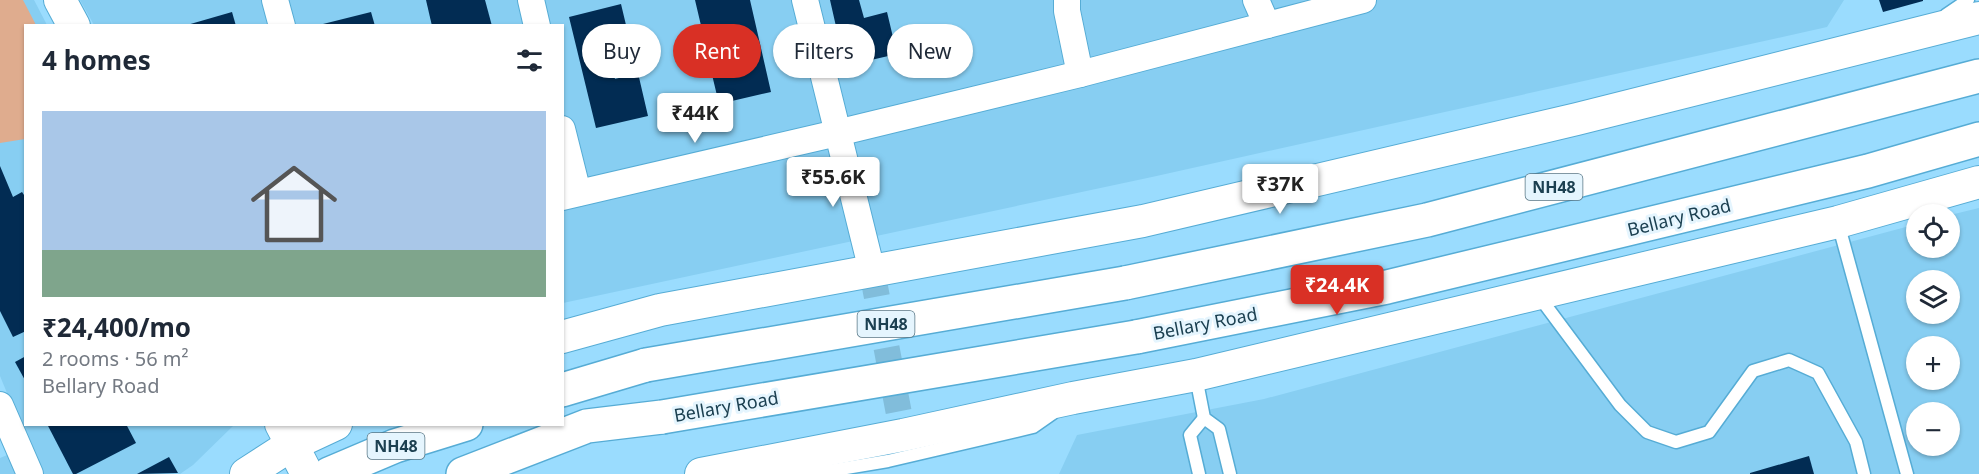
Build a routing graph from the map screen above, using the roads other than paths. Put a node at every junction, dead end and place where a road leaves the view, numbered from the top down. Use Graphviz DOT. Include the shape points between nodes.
graph roads {
  1 [pos="60,0"];
  2 [pos="275,0"];
  3 [pos="531,0"];
  4 [pos="805,0"];
  5 [pos="1067,0"];
  6 [pos="1256,0"];
  7 [pos="1364,0"];
  8 [pos="1968,0"];
  9 [pos="1979,18"];
  10 [pos="73,24"];
  11 [pos="281,24"];
  12 [pos="537,24"];
  13 [pos="1267,25"];
  14 [pos="1921,33"];
  15 [pos="1080,74"];
  16 [pos="1979,76"];
  17 [pos="837,133"];
  18 [pos="1979,140"];
  19 [pos="564,146"];
  20 [pos="1979,182"];
  21 [pos="570,195"];
  22 [pos="1838,222"];
  23 [pos="872,271"];
  24 [pos="1537,294"];
  25 [pos="564,336"];
  26 [pos="1196,375"];
  27 [pos="564,389"];
  28 [pos="1073,398"];
  29 [pos="0,405"];
  30 [pos="1204,418"];
  31 [pos="327,426"];
  32 [pos="460,426"];
  33 [pos="286,435"];
  34 [pos="715,471"];
  35 [pos="30,474"];
  36 [pos="246,474"];
  37 [pos="307,474"];
  38 [pos="329,474"];
  39 [pos="463,474"];
  40 [pos="805,474"];
  41 [pos="811,474"];
  42 [pos="1199,474"];
  43 [pos="1230,474"];
  44 [pos="1864,474"];
  45 [pos="1907,474"];
  1 -- 10 [label="street"];
  2 -- 11 [label="street"];
  3 -- 12 [label="street"];
  4 -- 17 [label="street"];
  5 -- 15 [label="street"];
  6 -- 13 [label="street"];
  7 -- 13 [label="street"];
  8 -- 14 [label="lane"];
  9 -- 14 [label="street"];
  13 -- 15 [label="street"];
  14 -- 23 [label="street" via="1143,221"];
  15 -- 17 [label="street"];
  16 -- 27 [label="highway, NH48, bridge" via="1427,220 1125,284 646,365"];
  17 -- 21 [label="street"];
  17 -- 23 [label="street"];
  18 -- 39 [label="highway, Bellary Road, bridge" via="1868,171 1398,284 1136,337 662,417 587,426"];
  19 -- 21 [label="street"];
  20 -- 22 [label="street"];
  22 -- 24 [label="street"];
  22 -- 45 [label="lane"];
  23 -- 25 [label="street" via="660,310"];
  24 -- 26 [label="street"];
  24 -- 44 [label="lane" via="1620,405 1647,432 1676,442 1709,432 1753,371 1788,360 1818,374 1856,442"];
  26 -- 28 [label="street"];
  26 -- 30 [label="lane"];
  28 -- 34 [label="street"];
  28 -- 41 [label="lane" via="1033,427 888,461"];
  29 -- 35 [label="street"];
  30 -- 42 [label="lane" via="1190,435"];
  30 -- 43 [label="lane" via="1219,429"];
  31 -- 33 [label="street"];
  32 -- 38 [label="highway, NH48" via="395,446"];
  33 -- 36 [label="street"];
  33 -- 37 [label="street"];
  34 -- 40 [label="lane"];
}
